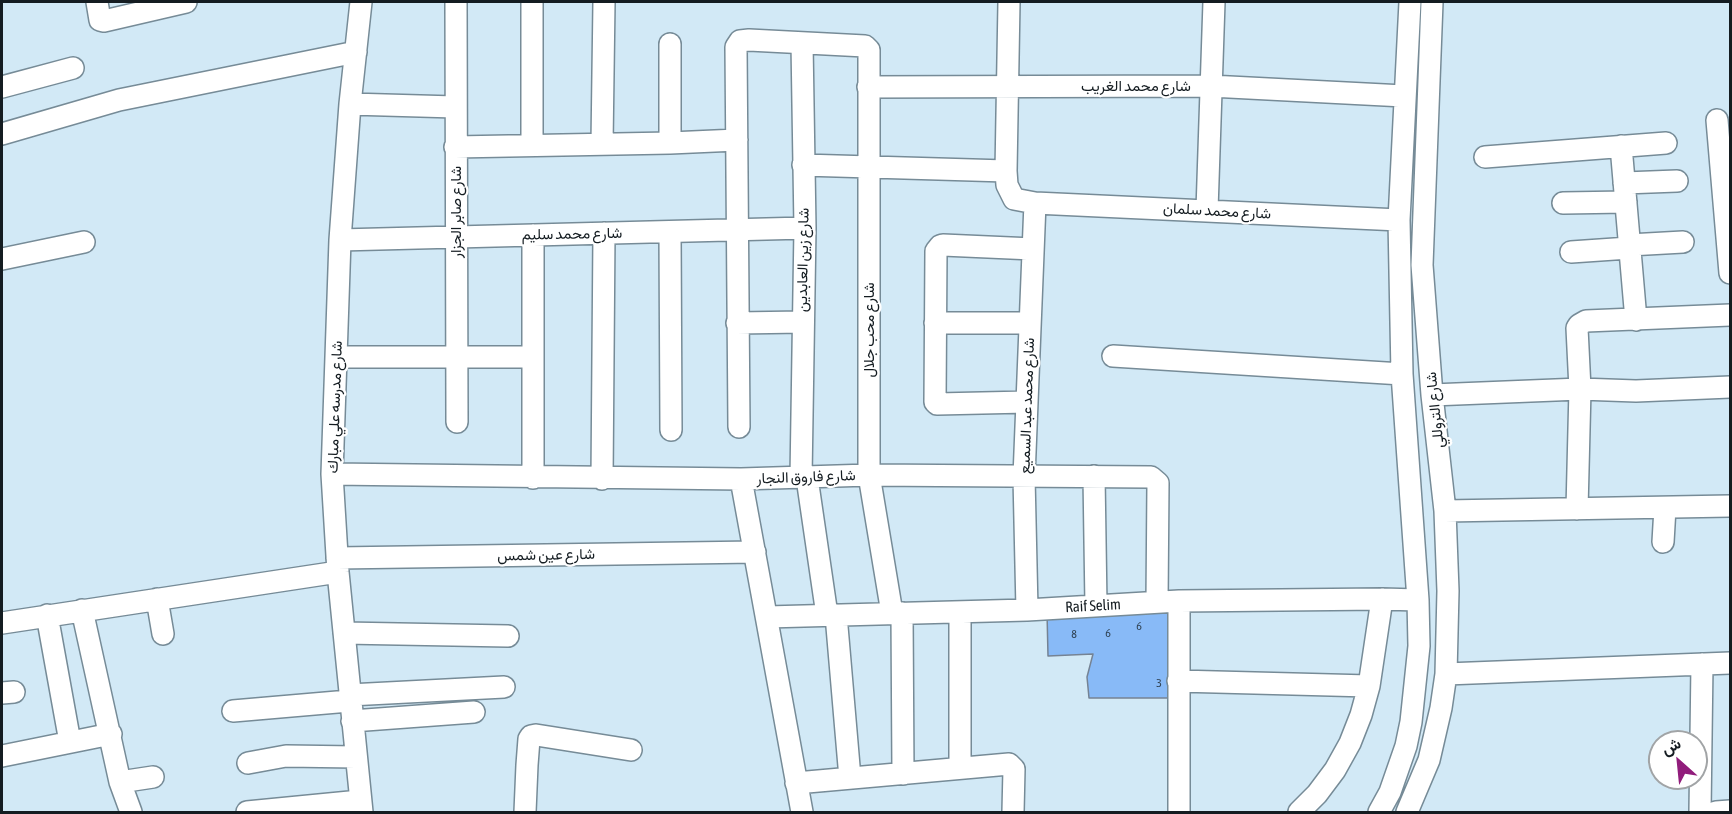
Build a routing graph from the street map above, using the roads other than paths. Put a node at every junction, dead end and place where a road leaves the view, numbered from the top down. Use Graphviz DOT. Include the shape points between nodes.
graph roads {
  1 [pos="182,2"];
  2 [pos="361,2"];
  3 [pos="456,2"];
  4 [pos="532,2"];
  5 [pos="604,2"];
  6 [pos="1009,2"];
  7 [pos="1214,2"];
  8 [pos="1410,2"];
  9 [pos="1432,2"];
  10 [pos="98,11"];
  11 [pos="802,43"];
  12 [pos="670,44"];
  13 [pos="356,52"];
  14 [pos="73,68"];
  15 [pos="1210,86"];
  16 [pos="2,87"];
  17 [pos="868,87"];
  18 [pos="1008,87"];
  19 [pos="1404,96"];
  20 [pos="350,104"];
  21 [pos="455,107"];
  22 [pos="1717,120"];
  23 [pos="2,134"];
  24 [pos="737,140"];
  25 [pos="670,143"];
  26 [pos="1666,143"];
  27 [pos="602,144"];
  28 [pos="532,145"];
  29 [pos="1621,146"];
  30 [pos="455,147"];
  31 [pos="1485,157"];
  32 [pos="803,165"];
  33 [pos="869,167"];
  34 [pos="1006,171"];
  35 [pos="1677,181"];
  36 [pos="1727,185"];
  37 [pos="1625,193"];
  38 [pos="1035,203"];
  39 [pos="1563,203"];
  40 [pos="1207,210"];
  41 [pos="1399,220"];
  42 [pos="805,228"];
  43 [pos="738,230"];
  44 [pos="670,232"];
  45 [pos="604,233"];
  46 [pos="533,235"];
  47 [pos="456,237"];
  48 [pos="340,240"];
  49 [pos="84,242"];
  50 [pos="1683,242"];
  51 [pos="1629,246"];
  52 [pos="1033,249"];
  53 [pos="1571,252"];
  54 [pos="2,259"];
  55 [pos="1731,273"];
  56 [pos="1731,315"];
  57 [pos="1636,320"];
  58 [pos="803,322"];
  59 [pos="935,322"];
  60 [pos="737,323"];
  61 [pos="1030,323"];
  62 [pos="1113,356"];
  63 [pos="336,357"];
  64 [pos="458,357"];
  65 [pos="533,357"];
  66 [pos="1402,374"];
  67 [pos="1731,387"];
  68 [pos="1580,388"];
  69 [pos="1432,395"];
  70 [pos="1027,402"];
  71 [pos="457,422"];
  72 [pos="739,427"];
  73 [pos="670,430"];
  74 [pos="1407,448"];
  75 [pos="1438,449"];
  76 [pos="333,474"];
  77 [pos="869,475"];
  78 [pos="1094,476"];
  79 [pos="804,477"];
  80 [pos="1024,477"];
  81 [pos="532,478"];
  82 [pos="602,479"];
  83 [pos="741,479"];
  84 [pos="1731,506"];
  85 [pos="1665,508"];
  86 [pos="1577,509"];
  87 [pos="1445,511"];
  88 [pos="1664,542"];
  89 [pos="755,552"];
  90 [pos="337,565"];
  91 [pos="157,599"];
  92 [pos="1382,599"];
  93 [pos="1418,600"];
  94 [pos="1179,601"];
  95 [pos="1157,602"];
  96 [pos="1096,606"];
  97 [pos="82,610"];
  98 [pos="1027,610"];
  99 [pos="960,612"];
  100 [pos="897,613"];
  101 [pos="47,615"];
  102 [pos="832,615"];
  103 [pos="3,617"];
  104 [pos="768,617"];
  105 [pos="345,633"];
  106 [pos="163,634"];
  107 [pos="508,636"];
  108 [pos="1731,663"];
  109 [pos="1702,664"];
  110 [pos="1446,674"];
  111 [pos="1178,681"];
  112 [pos="1369,686"];
  113 [pos="504,687"];
  114 [pos="350,706"];
  115 [pos="233,711"];
  116 [pos="474,712"];
  117 [pos="111,734"];
  118 [pos="70,742"];
  119 [pos="631,750"];
  120 [pos="2,756"];
  121 [pos="356,757"];
  122 [pos="248,763"];
  123 [pos="960,768"];
  124 [pos="903,774"];
  125 [pos="153,777"];
  126 [pos="850,778"];
  127 [pos="120,782"];
  128 [pos="796,783"];
  129 [pos="361,807"];
  130 [pos="1410,812"];
  131 [pos="1731,812"];
  132 [pos="131,813"];
  133 [pos="247,813"];
  134 [pos="525,813"];
  135 [pos="802,813"];
  136 [pos="1013,813"];
  137 [pos="1179,813"];
  138 [pos="1299,813"];
  139 [pos="1379,813"];
  140 [pos="1700,813"];
  141 [pos="1716,813"];
  1 -- 10 [label="street" via="109,20"];
  2 -- 13 [label="street, شارع مدرسه علي مبارك"];
  3 -- 21 [label="street, شارع صابر الجزار"];
  4 -- 28 [label="street"];
  5 -- 27 [label="street"];
  6 -- 18 [label="street"];
  7 -- 15 [label="street"];
  8 -- 19 [label="street, شارع التروللي"];
  9 -- 69 [label="street, شارع التروللي" via="1422,265"];
  11 -- 17 [label="street, شارع محب جلال" via="865,46"];
  11 -- 24 [label="street" via="737,43"];
  11 -- 32 [label="street, شارع زين العابدين"];
  12 -- 25 [label="street"];
  13 -- 20 [label="street, شارع مدرسه علي مبارك"];
  13 -- 23 [label="street" via="119,100"];
  14 -- 16 [label="street"];
  15 -- 18 [label="street, شارع محمد الغريب"];
  15 -- 19 [label="street, شارع محمد الغريب"];
  15 -- 40 [label="street"];
  17 -- 18 [label="street, شارع محمد الغريب"];
  17 -- 33 [label="street, شارع محب جلال"];
  18 -- 34 [label="street"];
  19 -- 41 [label="street, شارع التروللي"];
  20 -- 21 [label="street"];
  20 -- 48 [label="street, شارع مدرسه علي مبارك"];
  21 -- 30 [label="street, شارع صابر الجزار"];
  22 -- 36 [label="street"];
  24 -- 25 [label="street"];
  24 -- 43 [label="street"];
  25 -- 27 [label="street"];
  26 -- 29 [label="street"];
  27 -- 28 [label="street"];
  28 -- 30 [label="street"];
  29 -- 31 [label="street"];
  29 -- 37 [label="street"];
  30 -- 47 [label="street, شارع صابر الجزار"];
  32 -- 33 [label="street"];
  32 -- 42 [label="street, شارع زين العابدين"];
  33 -- 34 [label="street"];
  33 -- 77 [label="street, شارع محب جلال"];
  34 -- 38 [label="street" via="1014,199"];
  35 -- 37 [label="street"];
  36 -- 55 [label="street"];
  37 -- 39 [label="street"];
  37 -- 51 [label="street"];
  38 -- 40 [label="street, شارع محمد سلمان"];
  38 -- 52 [label="street, شارع محمد عبد السميع"];
  40 -- 41 [label="street, شارع محمد سلمان"];
  41 -- 66 [label="street, شارع التروللي"];
  42 -- 43 [label="street, شارع محمد سليم"];
  42 -- 58 [label="street, شارع زين العابدين"];
  43 -- 44 [label="street, شارع محمد سليم"];
  43 -- 60 [label="street"];
  44 -- 45 [label="street, شارع محمد سليم"];
  44 -- 73 [label="street"];
  45 -- 46 [label="street, شارع محمد سليم"];
  45 -- 82 [label="street"];
  46 -- 47 [label="street, شارع محمد سليم"];
  46 -- 65 [label="street"];
  47 -- 48 [label="street, شارع محمد سليم"];
  47 -- 64 [label="street, شارع صابر الجزار"];
  48 -- 63 [label="street, شارع مدرسه علي مبارك"];
  49 -- 54 [label="street"];
  50 -- 51 [label="street"];
  51 -- 53 [label="street"];
  51 -- 57 [label="street"];
  52 -- 59 [label="street" via="940,246 936,251"];
  52 -- 61 [label="street, شارع محمد عبد السميع"];
  56 -- 57 [label="street"];
  57 -- 68 [label="street" via="1586,321 1579,325"];
  58 -- 60 [label="street"];
  58 -- 79 [label="street, شارع زين العابدين"];
  59 -- 61 [label="street"];
  59 -- 70 [label="street" via="937,404"];
  60 -- 72 [label="street"];
  61 -- 70 [label="street, شارع محمد عبد السميع"];
  62 -- 66 [label="street"];
  63 -- 64 [label="street"];
  63 -- 76 [label="street, شارع مدرسه علي مبارك"];
  64 -- 65 [label="street"];
  64 -- 71 [label="street, شارع صابر الجزار"];
  65 -- 81 [label="street"];
  66 -- 74 [label="street, شارع التروللي"];
  67 -- 68 [label="street" via="1636,391"];
  68 -- 69 [label="street"];
  68 -- 86 [label="street"];
  69 -- 75 [label="street, شارع التروللي"];
  70 -- 80 [label="street, شارع محمد عبد السميع"];
  74 -- 75 [label="street"];
  74 -- 93 [label="street, شارع التروللي"];
  75 -- 87 [label="street, شارع التروللي"];
  76 -- 81 [label="street, شارع فاروق النجار"];
  76 -- 90 [label="street, شارع مدرسه علي مبارك"];
  77 -- 79 [label="street, شارع فاروق النجار"];
  77 -- 80 [label="street, شارع فاروق النجار"];
  77 -- 100 [label="street, شارع محب جلال"];
  78 -- 80 [label="street, شارع فاروق النجار"];
  78 -- 95 [label="street, شارع فاروق النجار" via="1148,476 1158,483"];
  78 -- 96 [label="street"];
  79 -- 83 [label="street, شارع فاروق النجار"];
  79 -- 102 [label="street, شارع زين العابدين"];
  80 -- 98 [label="street, شارع محمد عبد السميع"];
  81 -- 82 [label="street, شارع فاروق النجار"];
  82 -- 83 [label="street, شارع فاروق النجار"];
  83 -- 89 [label="street"];
  84 -- 85 [label="street"];
  85 -- 86 [label="street"];
  85 -- 88 [label="street"];
  86 -- 87 [label="street"];
  87 -- 110 [label="street, شارع التروللي"];
  89 -- 90 [label="street, شارع عين شمس"];
  89 -- 104 [label="street"];
  90 -- 91 [label="street, شارع عين شمس"];
  90 -- 105 [label="street, شارع مدرسه علي مبارك"];
  91 -- 97 [label="street, شارع عين شمس"];
  91 -- 106 [label="street"];
  92 -- 93 [label="street, Raif Selim"];
  92 -- 94 [label="street, Raif Selim"];
  92 -- 112 [label="street"];
  93 -- 139 [label="street, شارع التروللي" via="1419,646 1411,722 1399,769"];
  94 -- 95 [label="street, Raif Selim"];
  94 -- 111 [label="street"];
  95 -- 96 [label="street, Raif Selim"];
  96 -- 98 [label="street, Raif Selim"];
  97 -- 101 [label="street, شارع عين شمس"];
  97 -- 117 [label="street"];
  98 -- 99 [label="street, Raif Selim"];
  99 -- 100 [label="street, Raif Selim"];
  99 -- 123 [label="street"];
  100 -- 102 [label="street, Raif Selim"];
  100 -- 124 [label="street, شارع محب جلال"];
  101 -- 103 [label="street, شارع عين شمس"];
  101 -- 118 [label="street"];
  102 -- 104 [label="street, Raif Selim"];
  102 -- 126 [label="street, شارع زين العابدين"];
  104 -- 128 [label="street"];
  105 -- 107 [label="street"];
  105 -- 114 [label="street, شارع مدرسه علي مبارك"];
  108 -- 109 [label="street"];
  109 -- 110 [label="street"];
  109 -- 140 [label="street"];
  110 -- 130 [label="street, شارع التروللي" via="1429,760"];
  111 -- 112 [label="street"];
  111 -- 137 [label="street"];
  112 -- 138 [label="street" via="1350,743 1335,770"];
  113 -- 114 [label="street"];
  114 -- 115 [label="street"];
  114 -- 116 [label="street"];
  114 -- 121 [label="street, شارع مدرسه علي مبارك"];
  117 -- 118 [label="street"];
  117 -- 127 [label="street"];
  118 -- 120 [label="street"];
  119 -- 134 [label="street" via="531,736"];
  121 -- 122 [label="street" via="286,756"];
  121 -- 129 [label="street, شارع مدرسه علي مبارك"];
  123 -- 124 [label="street"];
  123 -- 136 [label="street" via="1012,765"];
  124 -- 126 [label="street"];
  125 -- 127 [label="street"];
  126 -- 128 [label="street"];
  127 -- 132 [label="street"];
  128 -- 135 [label="street"];
  129 -- 133 [label="street"];
  131 -- 141 [label="street"];
}
